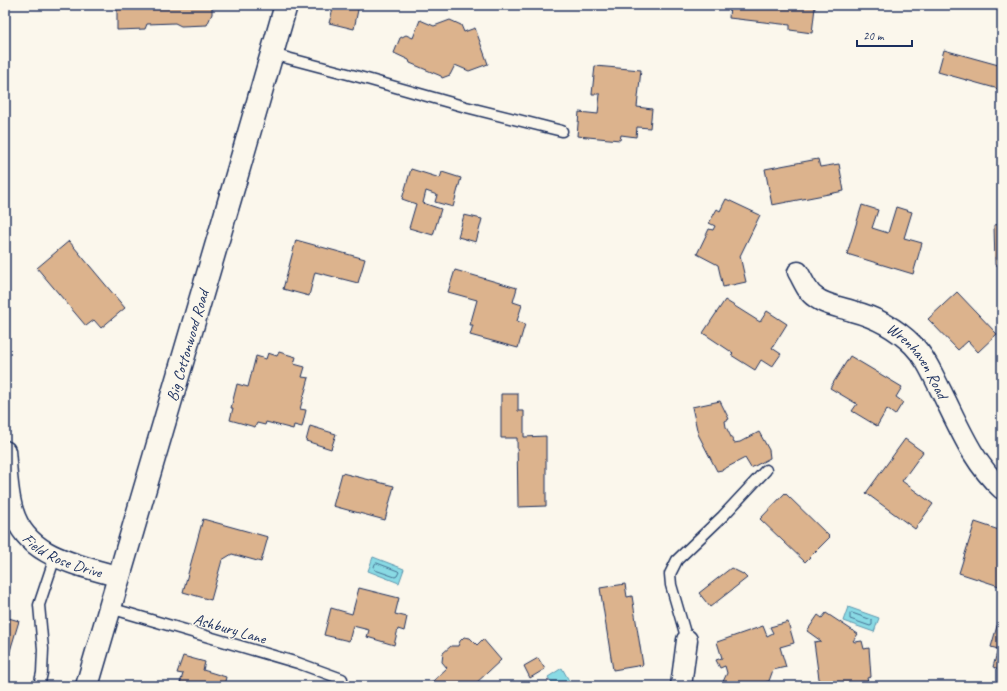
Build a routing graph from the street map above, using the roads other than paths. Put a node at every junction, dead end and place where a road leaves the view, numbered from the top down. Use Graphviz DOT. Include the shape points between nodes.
graph roads {
  1 [pos="286,5"];
  2 [pos="272,54"];
  3 [pos="562,131"];
  4 [pos="798,272"];
  5 [pos="5,450"];
  6 [pos="766,470"];
  7 [pos="1002,489"];
  8 [pos="55,557"];
  9 [pos="119,577"];
  10 [pos="110,608"];
  11 [pos="687,640"];
  12 [pos="342,678"];
  13 [pos="39,686"];
  14 [pos="87,686"];
  15 [pos="681,686"];
  1 -- 2 [label="main road, Big Cottonwood Road"];
  2 -- 3 [label="lane"];
  2 -- 9 [label="main road, Big Cottonwood Road"];
  4 -- 7 [label="street, Wrenhaven Road" via="815,297 882,322 918,350 972,453"];
  5 -- 8 [label="street, Field Rose Drive" via="10,499 18,524 34,544"];
  6 -- 11 [label="lane" via="677,560 670,574"];
  8 -- 9 [label="street, Field Rose Drive"];
  8 -- 13 [label="lane" via="39,605 43,649"];
  9 -- 10 [label="main road, Big Cottonwood Road"];
  10 -- 12 [label="lane, Ashbury Lane"];
  10 -- 14 [label="main road, Big Cottonwood Road"];
  11 -- 15 [label="street"];
}
